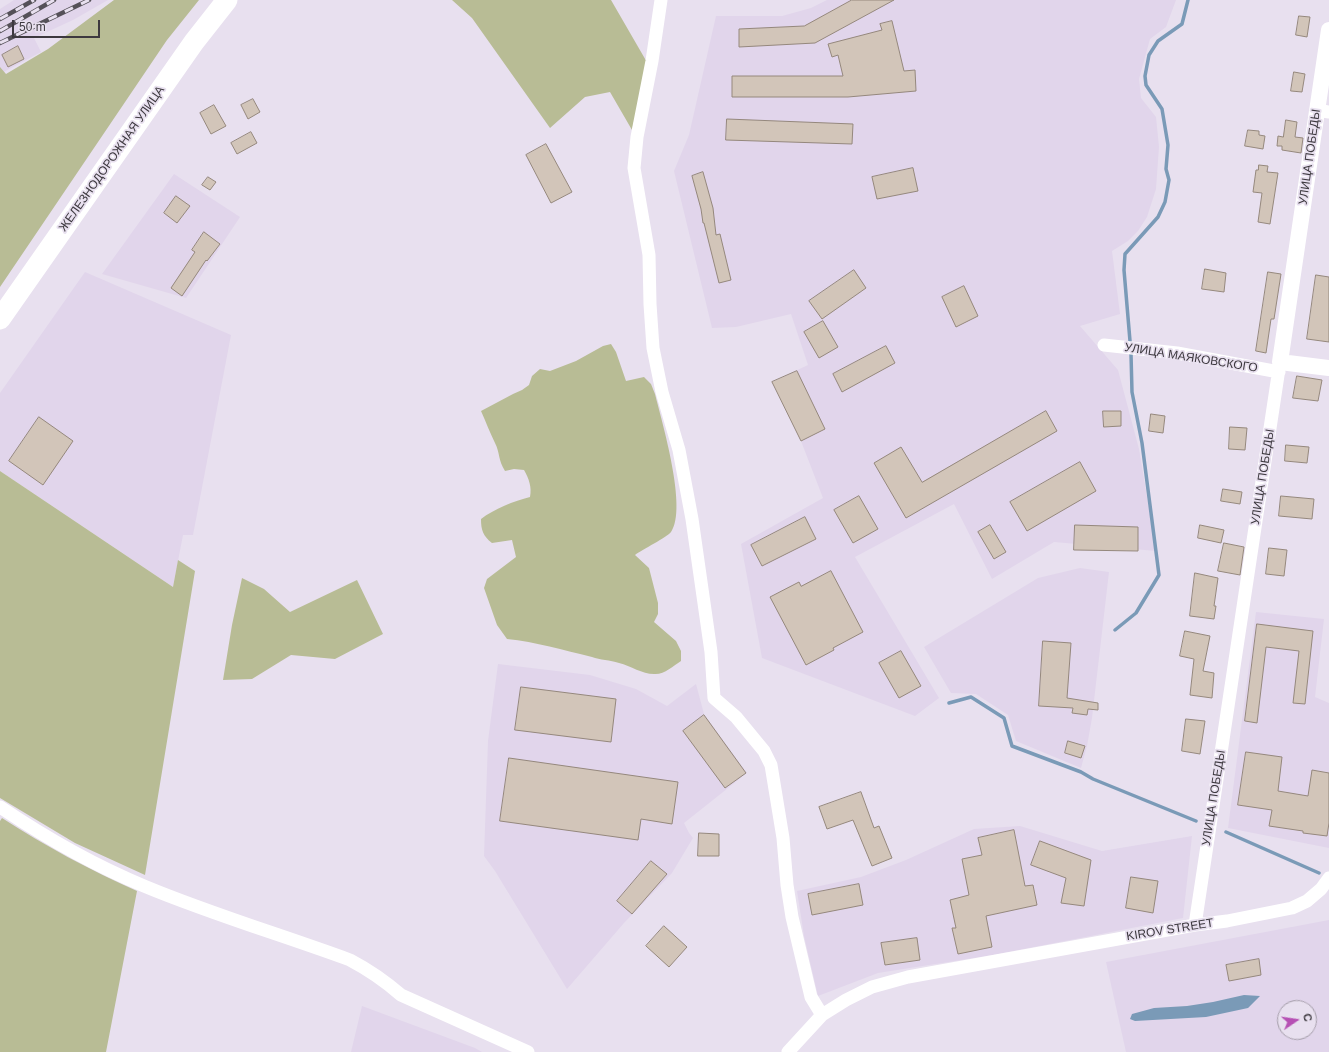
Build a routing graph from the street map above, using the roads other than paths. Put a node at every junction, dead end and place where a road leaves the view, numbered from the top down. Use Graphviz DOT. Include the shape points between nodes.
graph roads {
  1 [pos="227,0"];
  2 [pos="661,0"];
  3 [pos="1329,30"];
  4 [pos="1323,111"];
  5 [pos="0,319"];
  6 [pos="1104,345"];
  7 [pos="1279,367"];
  8 [pos="1329,368"];
  9 [pos="0,807"];
  10 [pos="1329,878"];
  11 [pos="1195,925"];
  12 [pos="822,1015"];
  13 [pos="528,1052"];
  14 [pos="788,1052"];
  1 -- 5 [label="main road, ЖЕЛЕЗНОДОРОЖНАЯ УЛИЦА" via="194,42"];
  2 -- 12 [label="street" via="634,168 649,255 653,348 662,392 679,450 692,519 711,652 714,698 736,717 764,751 771,765 792,917 811,997"];
  3 -- 4 [label="street, УЛИЦА ПОБЕДЫ"];
  4 -- 7 [label="street, УЛИЦА ПОБЕДЫ"];
  6 -- 7 [label="street, УЛИЦА МАЯКОВСКОГО"];
  7 -- 8 [label="street, УЛИЦА МАЯКОВСКОГО"];
  7 -- 11 [label="street, УЛИЦА ПОБЕДЫ"];
  9 -- 13 [label="street" via="81,857 144,886 350,960 380,978 401,995"];
  10 -- 11 [label="street, KIROV STREET" via="1322,889 1307,901 1292,908 1227,922"];
  11 -- 12 [label="street, KIROV STREET" via="882,984 860,992"];
  12 -- 14 [label="street, KIROV STREET"];
}
